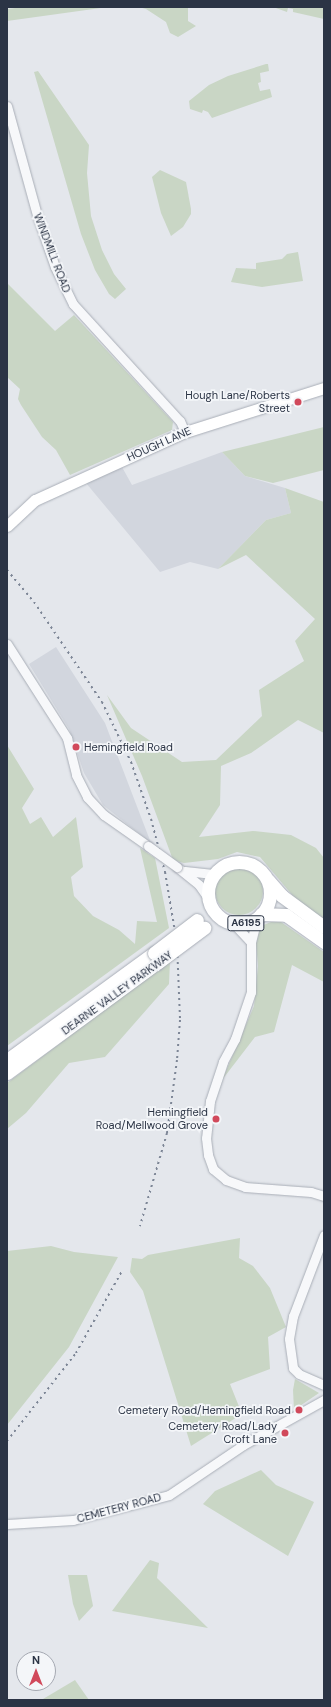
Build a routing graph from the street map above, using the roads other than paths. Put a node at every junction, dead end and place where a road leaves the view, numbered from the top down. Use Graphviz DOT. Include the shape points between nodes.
graph roads {
  1 [pos="7,106"];
  2 [pos="324,388"];
  3 [pos="185,432"];
  4 [pos="7,526"];
  5 [pos="7,644"];
  6 [pos="178,868"];
  7 [pos="214,874"];
  8 [pos="265,875"];
  9 [pos="209,901"];
  10 [pos="259,916"];
  11 [pos="233,923"];
  12 [pos="201,924"];
  13 [pos="324,928"];
  14 [pos="251,942"];
  15 [pos="324,942"];
  16 [pos="155,958"];
  17 [pos="7,1060"];
  18 [pos="7,1073"];
  19 [pos="324,1196"];
  20 [pos="324,1235"];
  21 [pos="324,1385"];
  22 [pos="324,1400"];
  23 [pos="7,1524"];
  1 -- 3 [label="street, WINDMILL ROAD" via="37,215 55,267 73,304 180,421"];
  2 -- 3 [label="main road, HOUGH LANE"];
  3 -- 4 [label="main road, HOUGH LANE" via="35,500"];
  5 -- 6 [label="street, bridge" via="67,738 76,775 87,797 104,815"];
  6 -- 7 [label="street"];
  6 -- 9 [label="street" via="199,884"];
  7 -- 8 [label="highway" via="224,865 239,862 253,865"];
  7 -- 9 [label="highway, A6195" via="208,886"];
  8 -- 10 [label="highway, A6195" via="270,896"];
  8 -- 13 [label="highway" via="282,896"];
  9 -- 11 [label="highway, A6195" via="218,916"];
  9 -- 12 [label="highway, DEARNE VALLEY PARKWAY / A6195"];
  10 -- 11 [label="highway, A6195" via="246,923"];
  10 -- 14 [label="street"];
  10 -- 15 [label="highway, A6195" via="286,915"];
  11 -- 12 [label="highway, DEARNE VALLEY PARKWAY / A6195"];
  11 -- 14 [label="street"];
  12 -- 16 [label="highway, DEARNE VALLEY PARKWAY / A6195, bridge"];
  14 -- 19 [label="street" via="251,992 235,1039 222,1062 210,1101 206,1138 208,1155 213,1169 221,1176 245,1187 286,1189"];
  16 -- 17 [label="highway, DEARNE VALLEY PARKWAY / A6195"];
  16 -- 18 [label="highway, DEARNE VALLEY PARKWAY / A6195"];
  20 -- 21 [label="street" via="292,1316 289,1340 293,1368"];
  22 -- 23 [label="street, CEMETERY ROAD" via="243,1445 169,1495 73,1520"];
}
